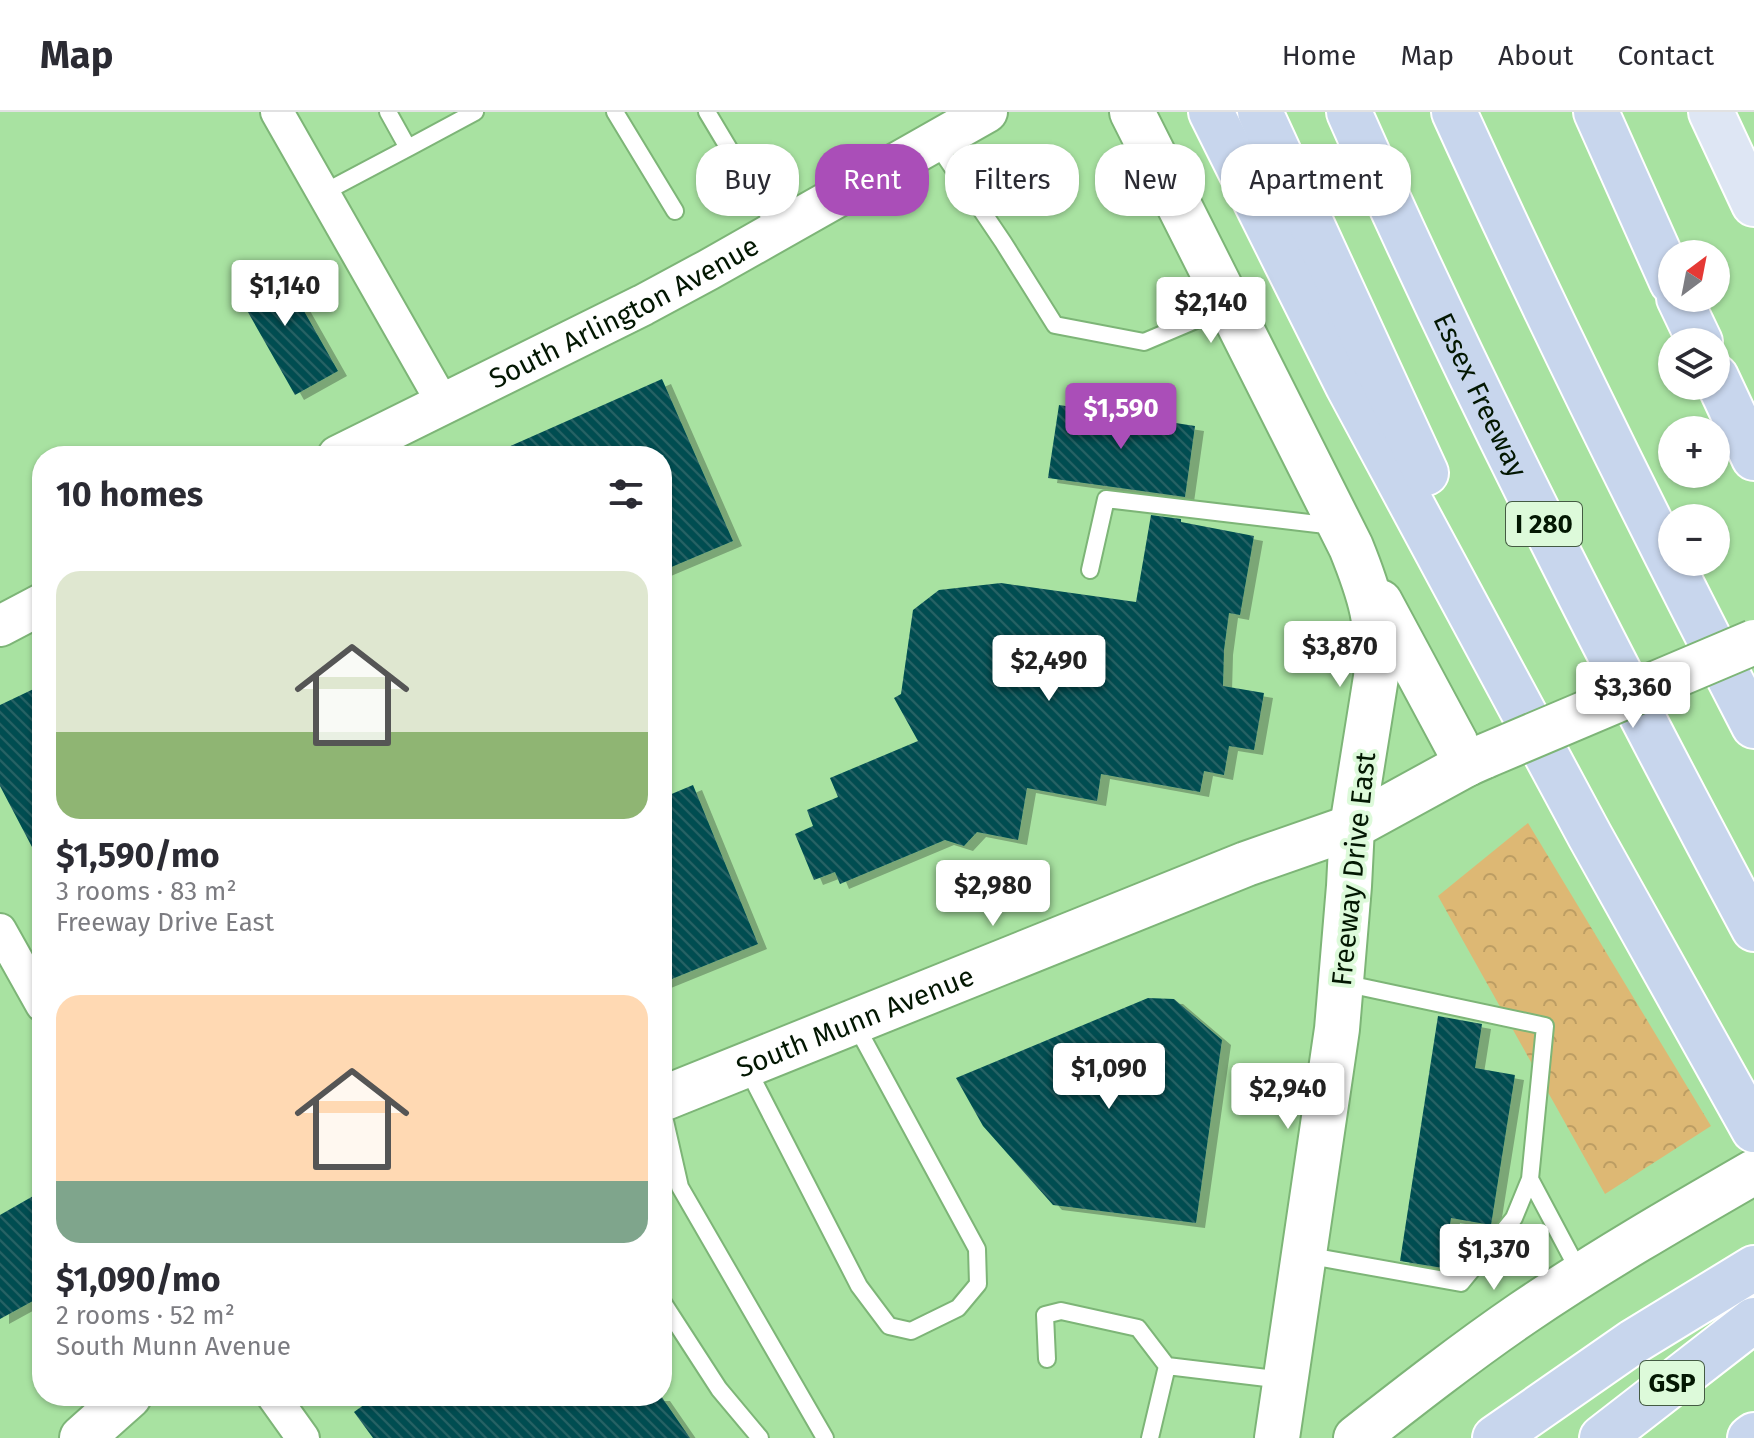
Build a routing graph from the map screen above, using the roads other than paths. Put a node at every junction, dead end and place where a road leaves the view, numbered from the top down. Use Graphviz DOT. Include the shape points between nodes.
graph roads {
  1 [pos="277,112"];
  2 [pos="388,112"];
  3 [pos="475,112"];
  4 [pos="615,112"];
  5 [pos="707,112"];
  6 [pos="987,112"];
  7 [pos="1132,112"];
  8 [pos="1211,112"];
  9 [pos="1260,112"];
  10 [pos="1349,112"];
  11 [pos="1454,112"];
  12 [pos="1596,112"];
  13 [pos="1711,112"];
  14 [pos="935,142"];
  15 [pos="408,148"];
  16 [pos="323,193"];
  17 [pos="1754,204"];
  18 [pos="675,211"];
  19 [pos="778,230"];
  20 [pos="1658,251"];
  21 [pos="1230,306"];
  22 [pos="1727,400"];
  23 [pos="444,405"];
  24 [pos="359,446"];
  25 [pos="1754,458"];
  26 [pos="1345,536"];
  27 [pos="1090,570"];
  28 [pos="32,609"];
  29 [pos="0,626"];
  30 [pos="1754,642"];
  31 [pos="1754,726"];
  32 [pos="1476,760"];
  33 [pos="1352,827"];
  34 [pos="1590,836"];
  35 [pos="1754,929"];
  36 [pos="0,930"];
  37 [pos="1341,983"];
  38 [pos="32,987"];
  39 [pos="853,1021"];
  40 [pos="745,1064"];
  41 [pos="672,1095"];
  42 [pos="1754,1130"];
  43 [pos="672,1171"];
  44 [pos="1754,1172"];
  45 [pos="1530,1179"];
  46 [pos="1303,1255"];
  47 [pos="1581,1276"];
  48 [pos="1738,1277"];
  49 [pos="672,1316"];
  50 [pos="1749,1324"];
  51 [pos="1047,1359"];
  52 [pos="1167,1366"];
  53 [pos="1284,1380"];
  54 [pos="118,1406"];
  55 [pos="280,1406"];
  56 [pos="82,1438"];
  57 [pos="303,1438"];
  58 [pos="760,1438"];
  59 [pos="825,1438"];
  60 [pos="1150,1438"];
  61 [pos="1277,1438"];
  62 [pos="1356,1438"];
  63 [pos="1495,1438"];
  64 [pos="1602,1438"];
  1 -- 16 [label="street"];
  2 -- 15 [label="lane"];
  3 -- 15 [label="lane"];
  4 -- 18 [label="lane"];
  5 -- 19 [label="lane"];
  6 -- 14 [label="street, South Arlington Avenue"];
  7 -- 21 [label="main road, Freeway Drive East"];
  8 -- 34 [label="highway" via="1348,386"];
  9 -- 34 [label="highway"];
  10 -- 35 [label="highway, Essex Freeway / I 280" via="1556,547"];
  11 -- 31 [label="highway" via="1624,472"];
  12 -- 20 [label="highway"];
  13 -- 17 [label="main road"];
  14 -- 19 [label="street, South Arlington Avenue"];
  14 -- 21 [label="lane" via="1055,325 1144,342"];
  15 -- 16 [label="lane"];
  16 -- 23 [label="street"];
  19 -- 23 [label="street, South Arlington Avenue"];
  21 -- 26 [label="main road, Freeway Drive East"];
  22 -- 25 [label="highway"];
  23 -- 24 [label="street, South Arlington Avenue"];
  26 -- 27 [label="lane" via="1106,499"];
  26 -- 32 [label="main road"];
  26 -- 33 [label="main road, Freeway Drive East" via="1373,610 1378,655"];
  28 -- 29 [label="street"];
  30 -- 32 [label="main road, South Munn Avenue, bridge"];
  32 -- 33 [label="main road, South Munn Avenue"];
  33 -- 37 [label="main road, Freeway Drive East"];
  33 -- 39 [label="main road, South Munn Avenue"];
  34 -- 42 [label="highway"];
  36 -- 38 [label="street"];
  37 -- 45 [label="lane" via="1545,1026"];
  37 -- 46 [label="main road, Freeway Drive East"];
  39 -- 40 [label="main road, South Munn Avenue"];
  39 -- 40 [label="lane" via="977,1249 978,1284 958,1308 911,1331 889,1326 859,1286"];
  40 -- 41 [label="main road, South Munn Avenue"];
  43 -- 59 [label="lane"];
  44 -- 47 [label="main road"];
  45 -- 46 [label="lane" via="1514,1218 1461,1283"];
  45 -- 47 [label="lane"];
  46 -- 53 [label="main road, Freeway Drive East"];
  47 -- 62 [label="main road" via="1467,1352"];
  48 -- 63 [label="highway"];
  49 -- 58 [label="lane" via="719,1389"];
  50 -- 64 [label="highway, GSP"];
  51 -- 52 [label="lane" via="1045,1315 1061,1311 1138,1328"];
  52 -- 53 [label="lane"];
  52 -- 60 [label="lane"];
  53 -- 61 [label="main road, Freeway Drive East"];
  54 -- 56 [label="main road"];
  55 -- 57 [label="street"];
}
